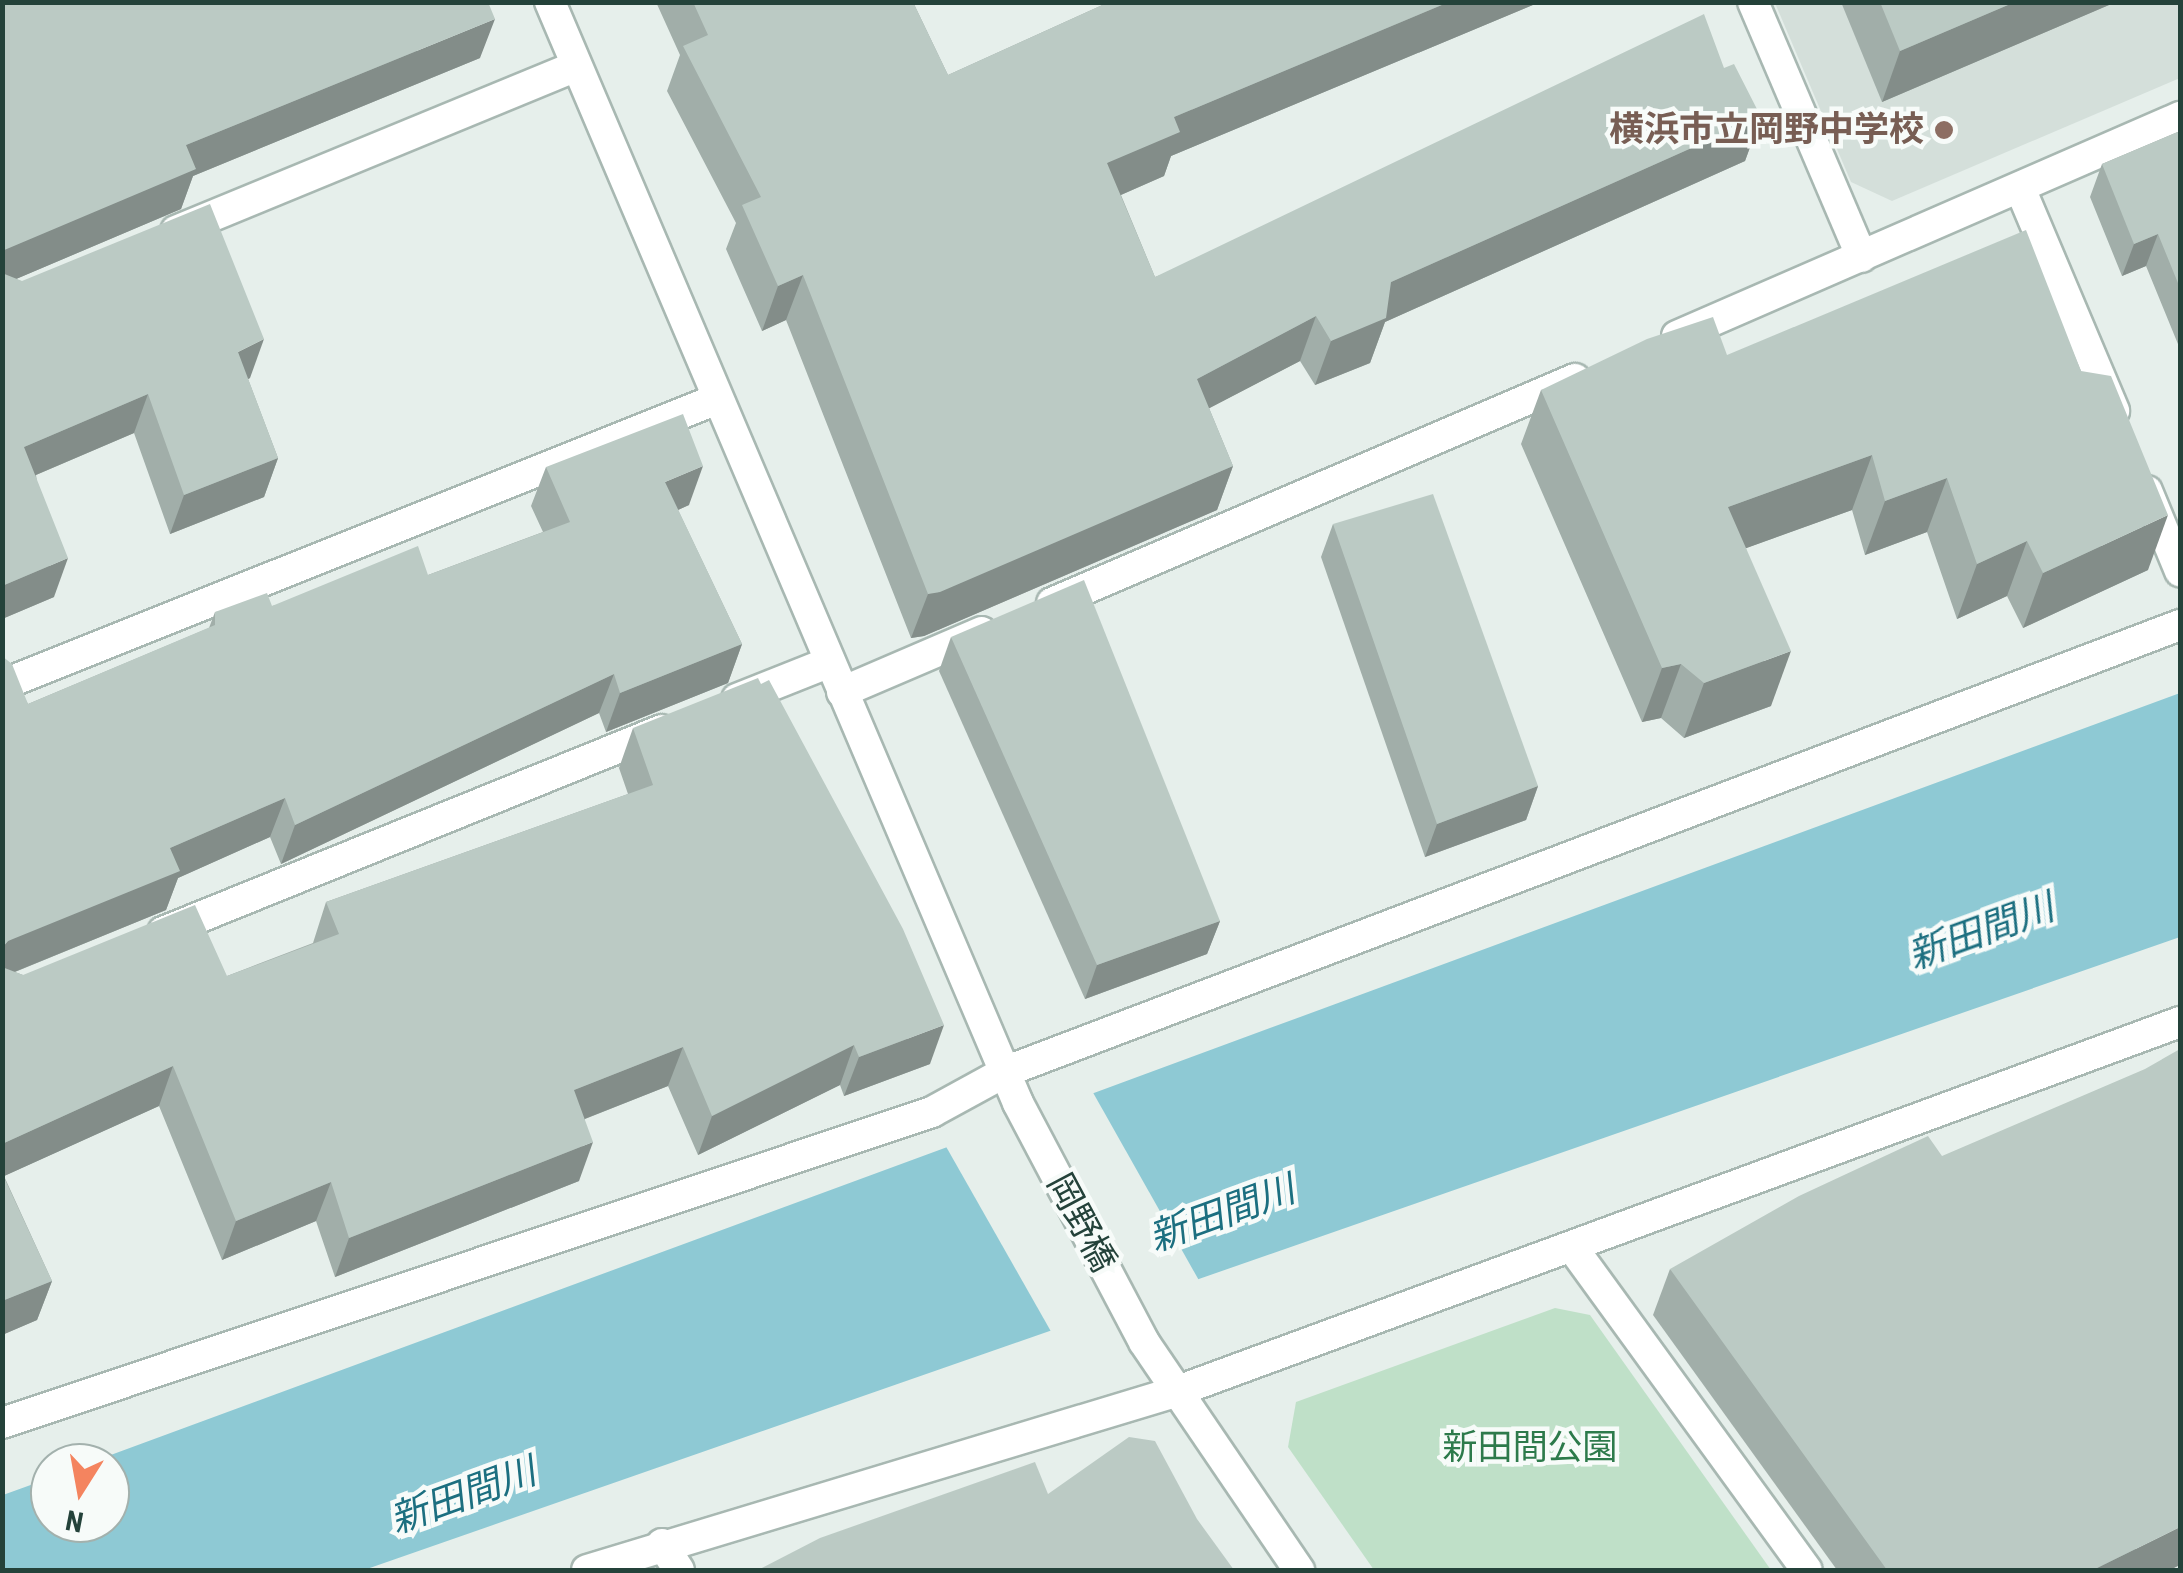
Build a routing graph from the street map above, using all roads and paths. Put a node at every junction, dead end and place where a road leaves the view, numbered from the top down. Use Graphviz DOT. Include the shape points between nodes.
graph roads {
  1 [pos="550,2"];
  2 [pos="1753,2"];
  3 [pos="576,66"];
  4 [pos="2180,117"];
  5 [pos="2020,188"];
  6 [pos="146,244"];
  7 [pos="1862,257"];
  8 [pos="1643,350"];
  9 [pos="1607,366"];
  10 [pos="716,400"];
  11 [pos="2180,571"];
  12 [pos="2180,625"];
  13 [pos="830,662"];
  14 [pos="2,685"];
  15 [pos="842,692"];
  16 [pos="130,946"];
  17 [pos="2180,1022"];
  18 [pos="1006,1071"];
  19 [pos="1572,1246"];
  20 [pos="1175,1392"];
  21 [pos="2,1422"];
  22 [pos="662,1544"];
  23 [pos="586,1570"];
  24 [pos="679,1570"];
  25 [pos="1299,1570"];
  26 [pos="1807,1570"];
  1 -- 3 [label="street, 岡野橋"];
  2 -- 7 [label="street"];
  3 -- 6 [label="street"];
  3 -- 10 [label="street, 岡野橋"];
  4 -- 5 [label="street"];
  5 -- 7 [label="street"];
  5 -- 11 [label="street"];
  7 -- 8 [label="street"];
  9 -- 15 [label="street"];
  10 -- 13 [label="street, 岡野橋"];
  10 -- 14 [label="street"];
  12 -- 18 [label="street"];
  13 -- 15 [label="street, 岡野橋"];
  13 -- 16 [label="street"];
  15 -- 18 [label="street, 岡野橋"];
  17 -- 19 [label="street"];
  18 -- 20 [label="street, 岡野橋"];
  18 -- 21 [label="street" via="932,1112"];
  19 -- 20 [label="street"];
  19 -- 26 [label="street"];
  20 -- 22 [label="street"];
  20 -- 25 [label="street, 岡野橋"];
  22 -- 23 [label="street"];
  22 -- 24 [label="street"];
}
